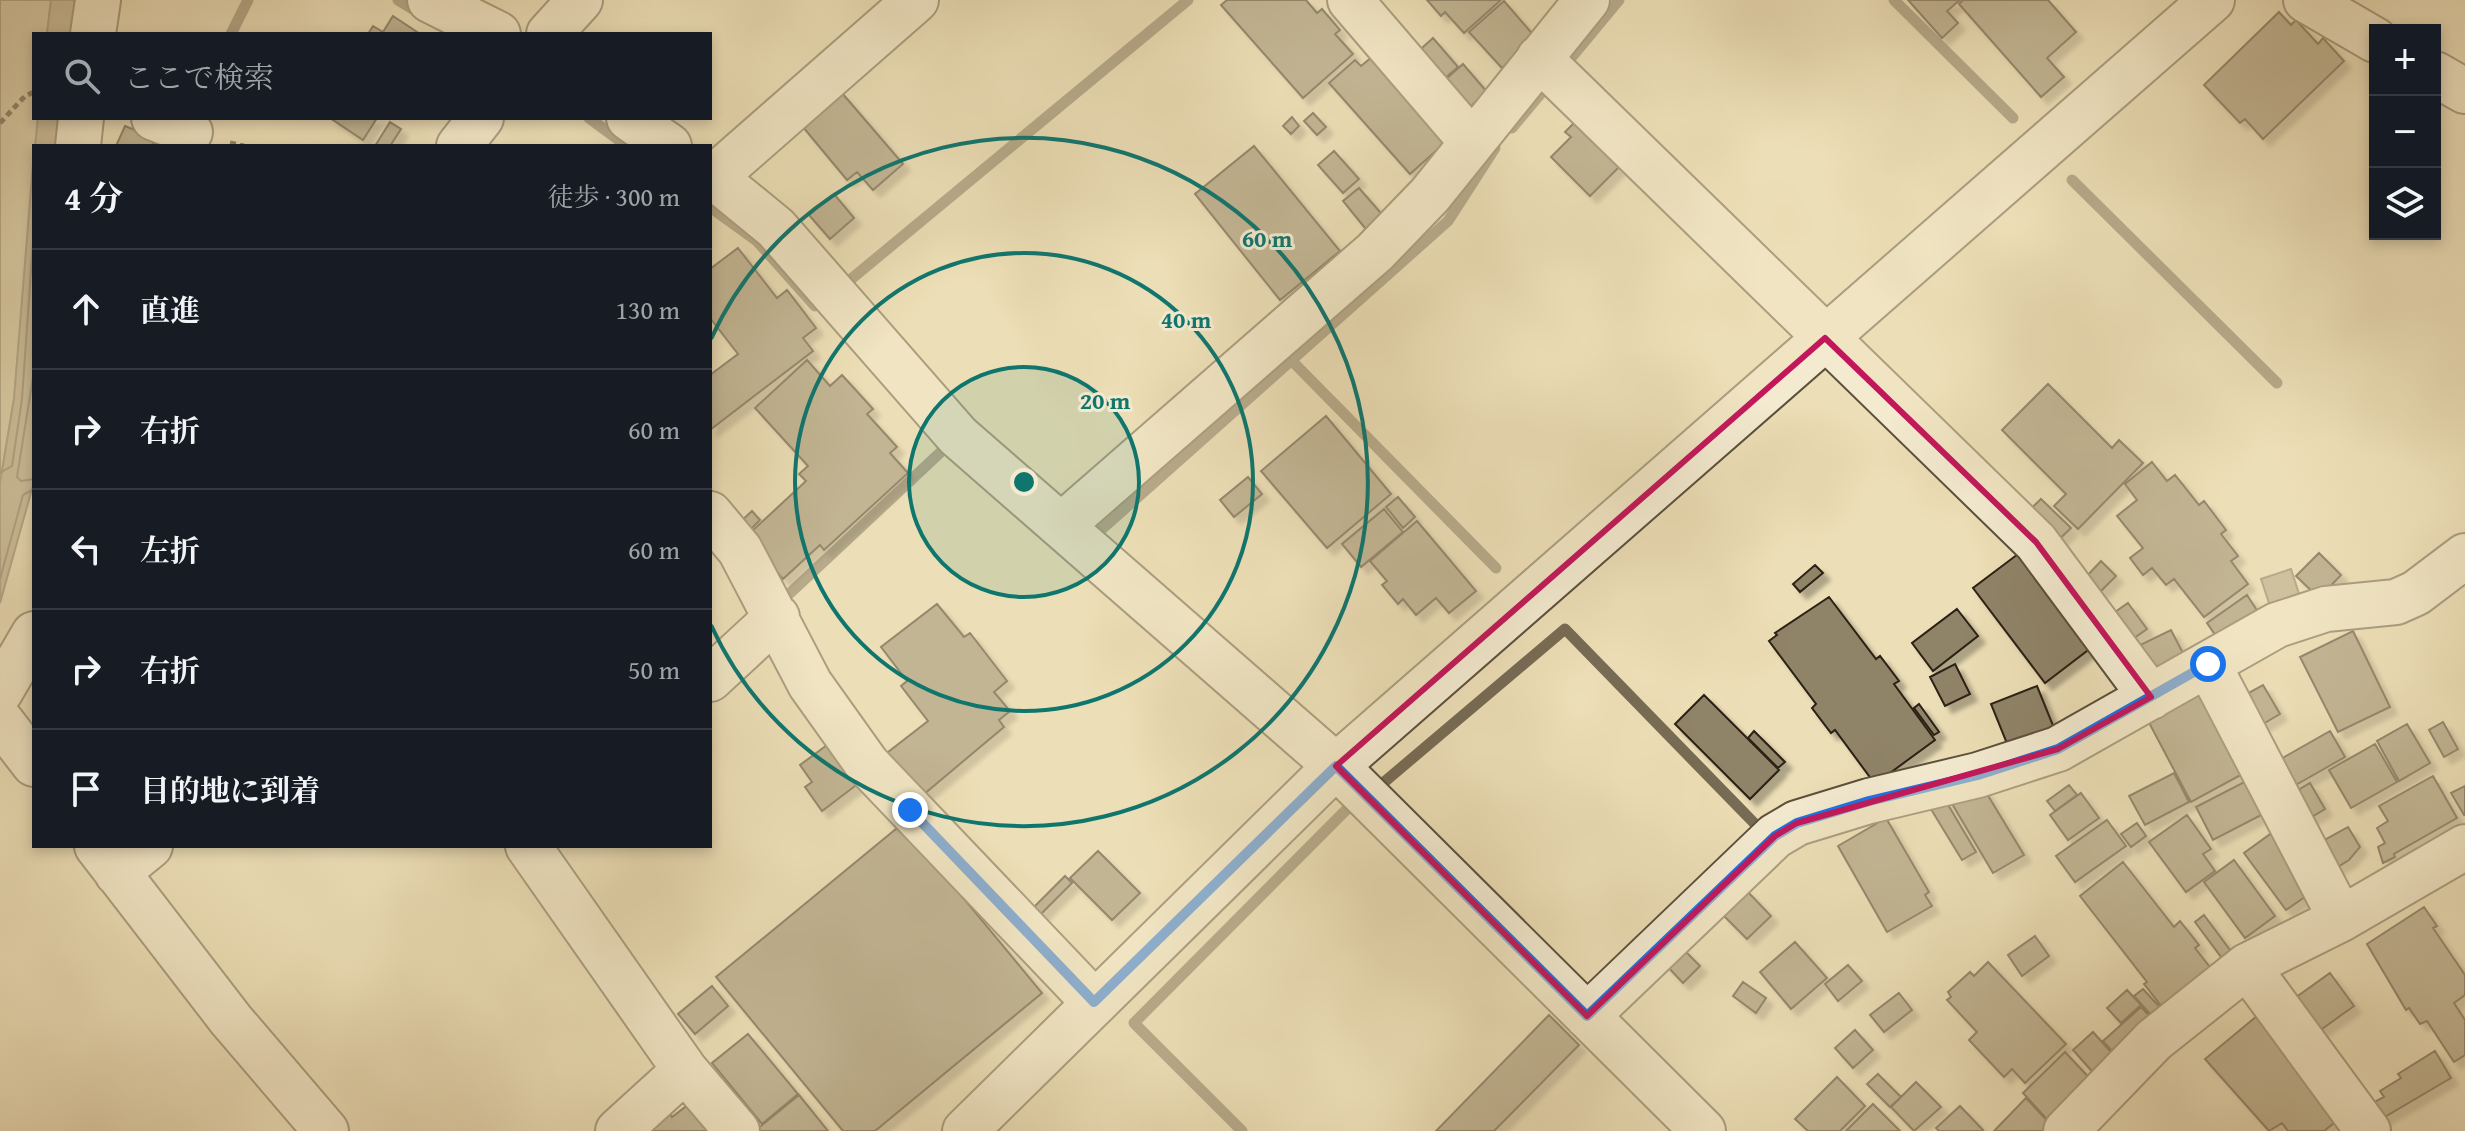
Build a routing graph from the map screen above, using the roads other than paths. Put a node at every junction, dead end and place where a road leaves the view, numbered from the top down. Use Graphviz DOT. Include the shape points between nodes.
graph roads {
  1 [pos="98,0"];
  2 [pos="430,0"];
  3 [pos="580,0"];
  4 [pos="916,0"];
  5 [pos="1350,0"];
  6 [pos="1587,0"];
  7 [pos="2212,0"];
  8 [pos="2306,0"];
  9 [pos="93,32"];
  10 [pos="494,32"];
  11 [pos="551,32"];
  12 [pos="2369,37"];
  13 [pos="1539,58"];
  14 [pos="2441,77"];
  15 [pos="2465,91"];
  16 [pos="81,120"];
  17 [pos="479,120"];
  18 [pos="632,120"];
  19 [pos="1471,141"];
  20 [pos="78,144"];
  21 [pos="461,144"];
  22 [pos="666,144"];
  23 [pos="712,175"];
  24 [pos="1825,338"];
  25 [pos="712,516"];
  26 [pos="1061,526"];
  27 [pos="2465,556"];
  28 [pos="777,617"];
  29 [pos="32,637"];
  30 [pos="2208,664"];
  31 [pos="712,677"];
  32 [pos="0,692"];
  33 [pos="2151,697"];
  34 [pos="0,720"];
  35 [pos="32,761"];
  36 [pos="1336,766"];
  37 [pos="2465,847"];
  38 [pos="529,848"];
  39 [pos="121,855"];
  40 [pos="2341,919"];
  41 [pos="2247,966"];
  42 [pos="1094,1002"];
  43 [pos="1587,1016"];
  44 [pos="685,1070"];
  45 [pos="326,1131"];
  46 [pos="618,1131"];
  47 [pos="737,1131"];
  48 [pos="965,1131"];
  49 [pos="1703,1131"];
  50 [pos="2066,1131"];
  51 [pos="2368,1131"];
  1 -- 9 [label="street"];
  2 -- 10 [label="street"];
  3 -- 11 [label="street"];
  4 -- 23 [label="street"];
  5 -- 19 [label="street"];
  6 -- 13 [label="street"];
  7 -- 24 [label="street"];
  8 -- 12 [label="street"];
  13 -- 19 [label="street"];
  13 -- 24 [label="street"];
  14 -- 15 [label="street"];
  16 -- 20 [label="street"];
  17 -- 21 [label="street"];
  18 -- 22 [label="street"];
  19 -- 26 [label="street" via="1430,195 1375,252"];
  23 -- 26 [label="street" via="776,228 958,436"];
  24 -- 33 [label="street" via="2036,542"];
  24 -- 36 [label="street"];
  25 -- 28 [label="street" via="740,550"];
  26 -- 36 [label="street"];
  27 -- 30 [label="street" via="2396,602 2326,609 2277,625"];
  28 -- 31 [label="street"];
  28 -- 42 [label="street" via="810,684 867,764"];
  29 -- 32 [label="street"];
  30 -- 33 [label="street"];
  30 -- 40 [label="street"];
  33 -- 43 [label="street" via="2058,749 1797,823 1775,836"];
  34 -- 35 [label="street"];
  36 -- 42 [label="street"];
  36 -- 43 [label="street"];
  37 -- 40 [label="street"];
  38 -- 44 [label="street"];
  39 -- 45 [label="street" via="231,1020"];
  40 -- 41 [label="street"];
  41 -- 50 [label="street" via="2154,1040"];
  41 -- 51 [label="street"];
  42 -- 48 [label="street"];
  43 -- 49 [label="street"];
  44 -- 46 [label="street"];
  44 -- 47 [label="street"];
}
